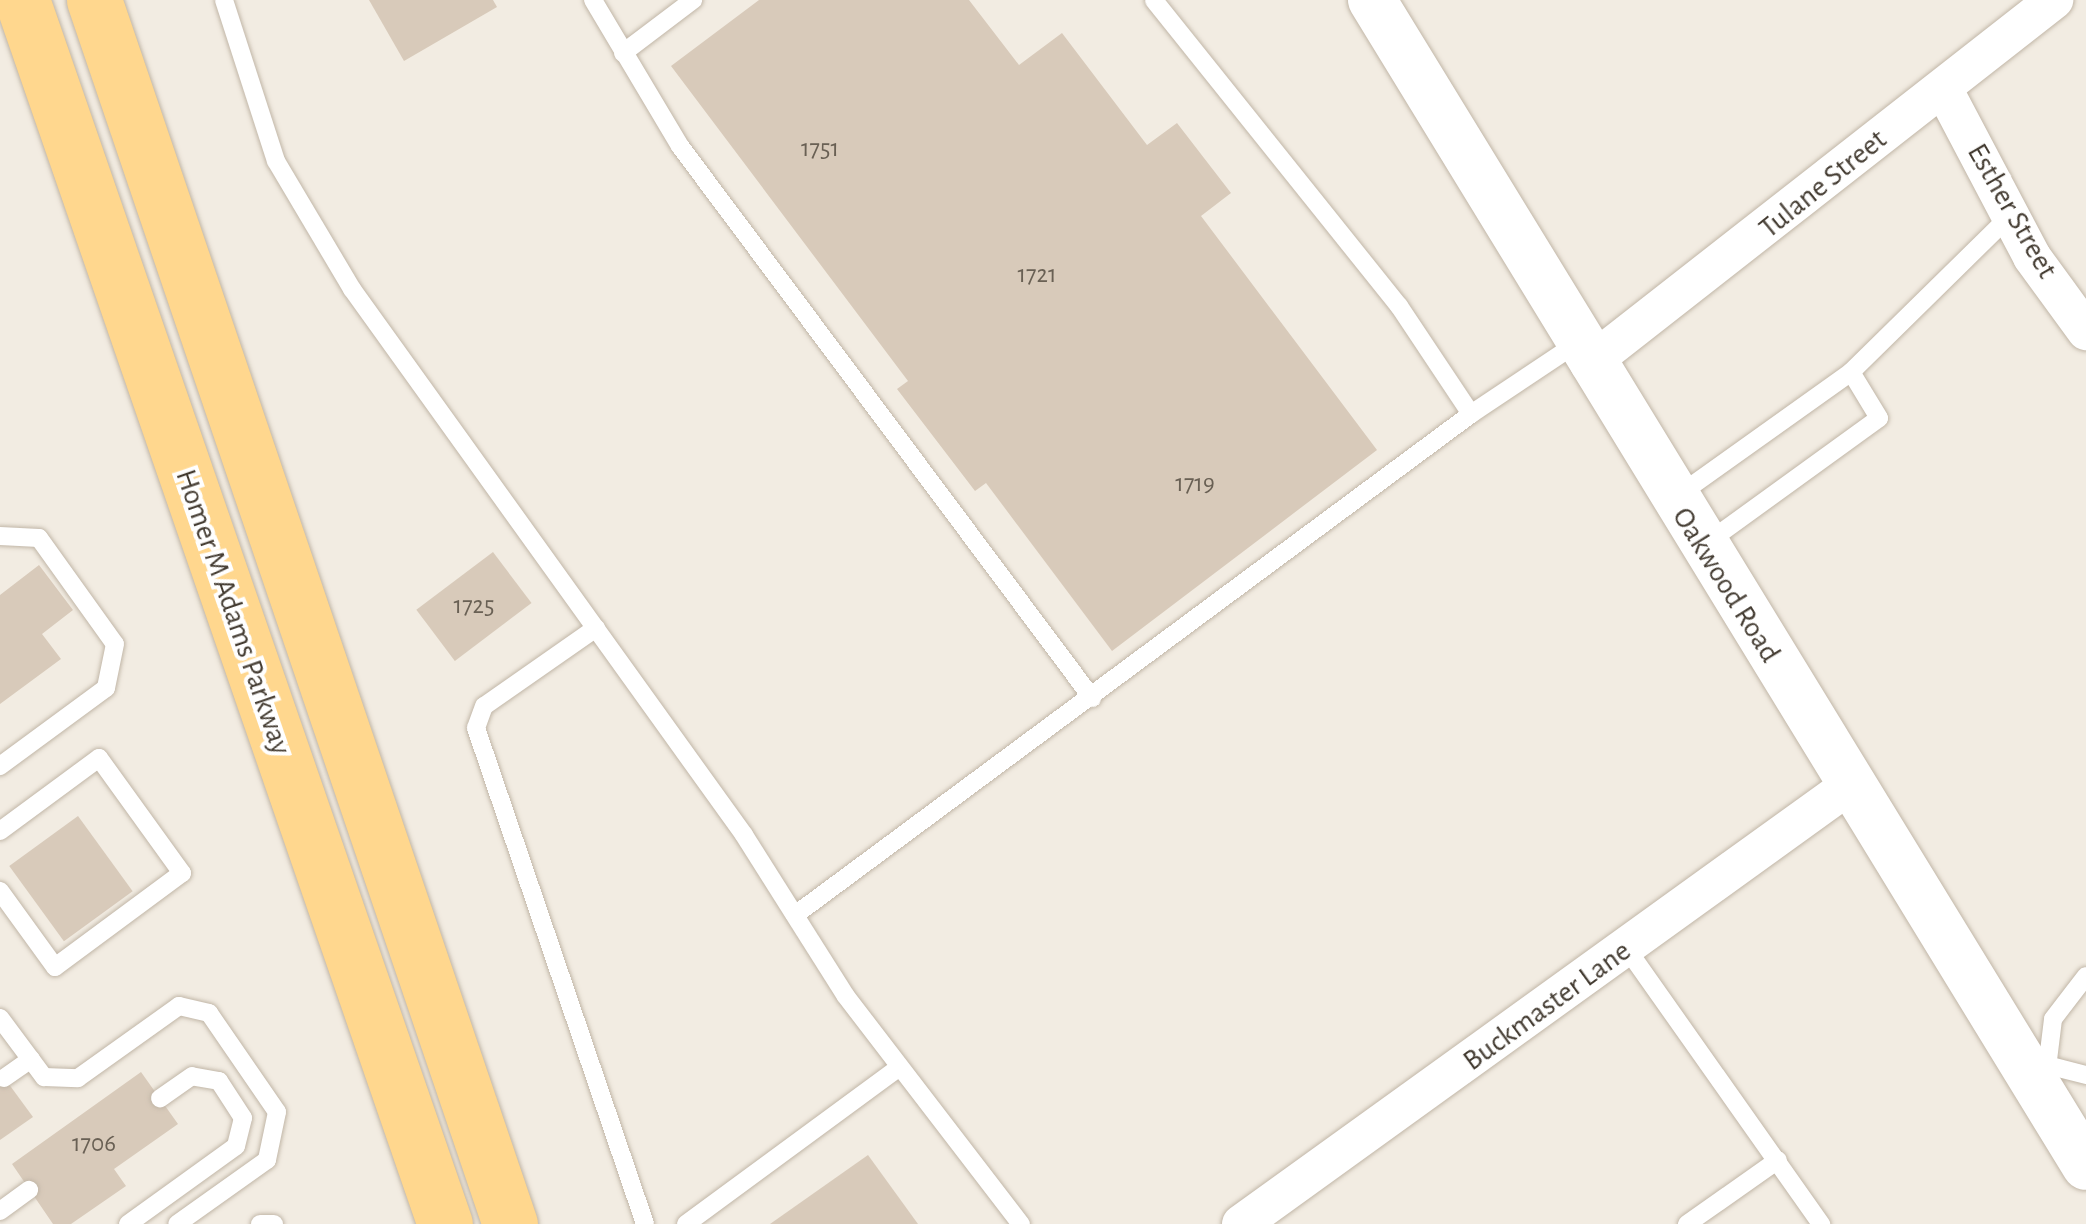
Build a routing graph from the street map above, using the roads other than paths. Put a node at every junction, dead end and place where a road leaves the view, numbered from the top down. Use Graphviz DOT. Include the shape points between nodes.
graph roads {
  1 [pos="22,0"];
  2 [pos="94,0"];
  3 [pos="224,0"];
  4 [pos="593,0"];
  5 [pos="692,0"];
  6 [pos="1154,0"];
  7 [pos="1372,0"];
  8 [pos="2054,0"];
  9 [pos="622,53"];
  10 [pos="1943,88"];
  11 [pos="2011,216"];
  12 [pos="2086,331"];
  13 [pos="1583,354"];
  14 [pos="1851,372"];
  15 [pos="1471,414"];
  16 [pos="1672,499"];
  17 [pos="0,536"];
  18 [pos="1702,546"];
  19 [pos="596,628"];
  20 [pos="1092,698"];
  21 [pos="0,766"];
  22 [pos="1850,785"];
  23 [pos="0,832"];
  24 [pos="0,891"];
  25 [pos="795,916"];
  26 [pos="1628,949"];
  27 [pos="2086,976"];
  28 [pos="0,1018"];
  29 [pos="30,1059"];
  30 [pos="2036,1063"];
  31 [pos="900,1067"];
  32 [pos="2086,1075"];
  33 [pos="4,1078"];
  34 [pos="160,1098"];
  35 [pos="1778,1160"];
  36 [pos="2086,1166"];
  37 [pos="29,1190"];
  38 [pos="0,1211"];
  39 [pos="128,1224"];
  40 [pos="177,1224"];
  41 [pos="260,1224"];
  42 [pos="274,1224"];
  43 [pos="445,1224"];
  44 [pos="510,1224"];
  45 [pos="645,1224"];
  46 [pos="686,1224"];
  47 [pos="1021,1224"];
  48 [pos="1241,1224"];
  49 [pos="1688,1224"];
  50 [pos="1821,1224"];
  1 -- 43 [label="main road, Homer M Adams Parkway"];
  2 -- 44 [label="main road"];
  3 -- 19 [label="lane" via="300,210"];
  4 -- 9 [label="lane"];
  5 -- 9 [label="lane"];
  6 -- 15 [label="lane" via="1399,306"];
  7 -- 13 [label="street, Oakwood Road"];
  8 -- 10 [label="street, Tulane Street"];
  9 -- 20 [label="lane" via="680,146"];
  10 -- 11 [label="street, Esther Street"];
  10 -- 13 [label="street, Tulane Street"];
  11 -- 12 [label="street, Esther Street"];
  11 -- 14 [label="lane"];
  13 -- 15 [label="lane"];
  13 -- 16 [label="street, Oakwood Road"];
  14 -- 16 [label="lane"];
  14 -- 18 [label="lane" via="1879,418"];
  15 -- 20 [label="lane"];
  16 -- 18 [label="street, Oakwood Road"];
  17 -- 21 [label="lane" via="39,538 116,644 106,688"];
  18 -- 22 [label="street, Oakwood Road"];
  19 -- 25 [label="lane"];
  19 -- 45 [label="lane" via="484,706 476,728"];
  20 -- 25 [label="lane"];
  22 -- 26 [label="street, Buckmaster Lane"];
  22 -- 30 [label="street, Oakwood Road"];
  23 -- 24 [label="lane" via="99,758 182,874 55,967"];
  25 -- 31 [label="lane"];
  26 -- 35 [label="lane"];
  26 -- 48 [label="street, Buckmaster Lane"];
  27 -- 30 [label="lane" via="2053,1019"];
  28 -- 29 [label="lane"];
  29 -- 33 [label="lane"];
  29 -- 40 [label="lane" via="44,1076 78,1078 179,1006 209,1013 278,1112 267,1160"];
  30 -- 32 [label="lane"];
  30 -- 36 [label="street, Oakwood Road"];
  31 -- 46 [label="lane"];
  31 -- 47 [label="lane"];
  34 -- 39 [label="lane" via="192,1076 219,1081 243,1118 240,1132 236,1146"];
  35 -- 49 [label="lane"];
  35 -- 50 [label="lane"];
  37 -- 38 [label="lane"];
  41 -- 42 [label="lane"];
}
